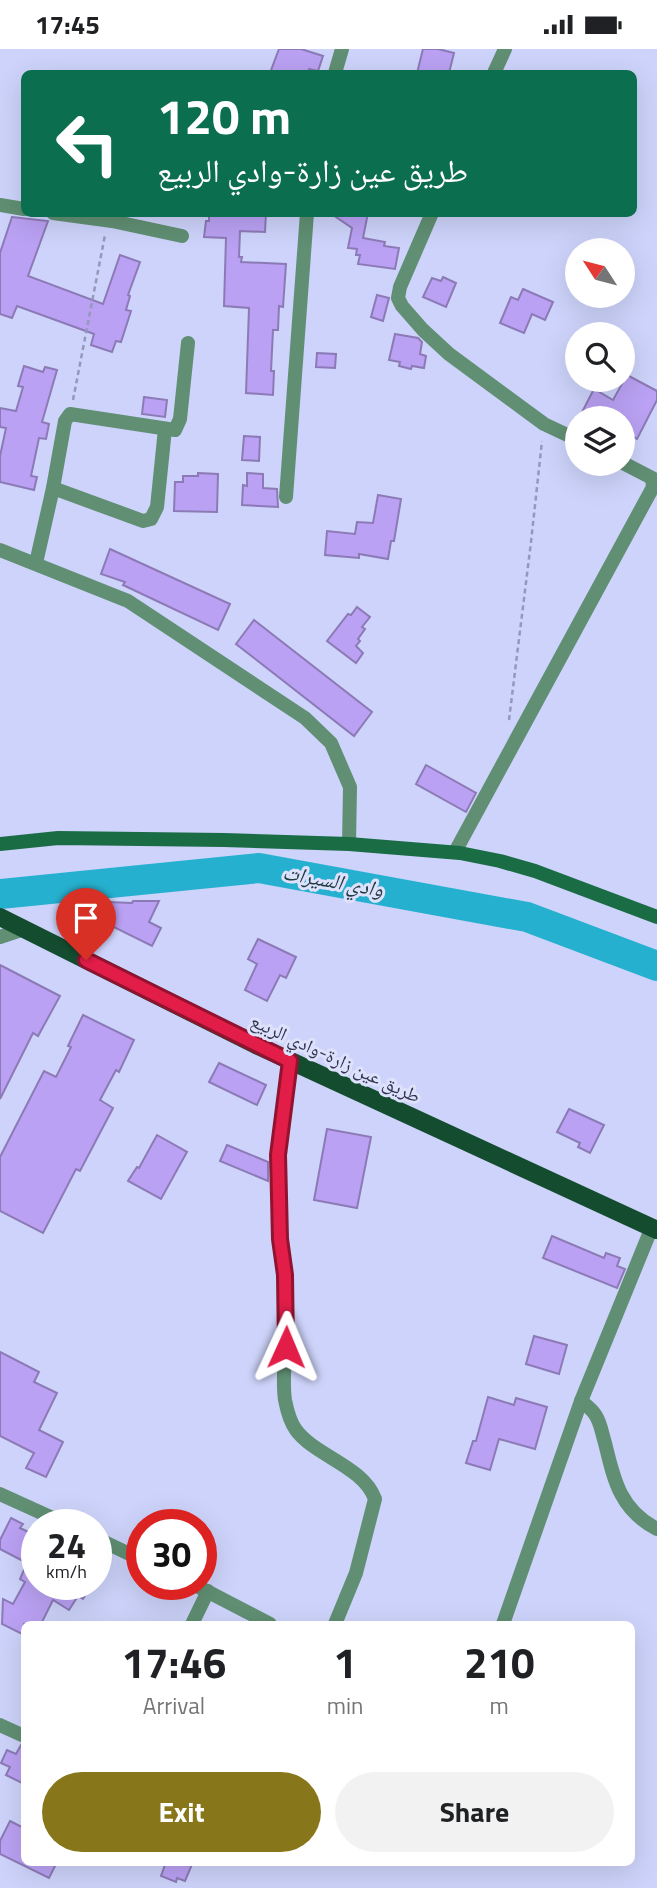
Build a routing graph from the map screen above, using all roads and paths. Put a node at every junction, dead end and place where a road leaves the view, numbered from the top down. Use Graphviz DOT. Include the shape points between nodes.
graph roads {
  1 [pos="342,49"];
  2 [pos="505,49"];
  3 [pos="336,70"];
  4 [pos="495,70"];
  5 [pos="0,205"];
  6 [pos="21,208"];
  7 [pos="80,217"];
  8 [pos="307,217"];
  9 [pos="430,217"];
  10 [pos="108,221"];
  11 [pos="182,236"];
  12 [pos="188,343"];
  13 [pos="70,414"];
  14 [pos="544,424"];
  15 [pos="165,429"];
  16 [pos="565,434"];
  17 [pos="635,469"];
  18 [pos="53,488"];
  19 [pos="286,497"];
  20 [pos="0,551"];
  21 [pos="36,563"];
  22 [pos="509,721"];
  23 [pos="0,844"];
  24 [pos="349,844"];
  25 [pos="455,852"];
  26 [pos="0,917"];
  27 [pos="657,917"];
  28 [pos="24,929"];
  29 [pos="0,937"];
  30 [pos="290,1061"];
  31 [pos="654,1228"];
  32 [pos="580,1401"];
  33 [pos="0,1494"];
  34 [pos="33,1509"];
  35 [pos="657,1529"];
  36 [pos="217,1596"];
  37 [pos="204,1600"];
  38 [pos="193,1621"];
  39 [pos="264,1621"];
  40 [pos="336,1621"];
  41 [pos="504,1621"];
  42 [pos="0,1725"];
  43 [pos="21,1735"];
  1 -- 3 [label="street"];
  2 -- 4 [label="street"];
  5 -- 6 [label="street"];
  7 -- 10 [label="street"];
  8 -- 19 [label="street"];
  9 -- 14 [label="street" via="400,287 402,306 449,354"];
  10 -- 11 [label="street"];
  10 -- 13 [label="path"];
  12 -- 15 [label="street" via="180,419 175,430"];
  13 -- 15 [label="street"];
  13 -- 18 [label="street"];
  14 -- 16 [label="street"];
  14 -- 22 [label="path"];
  15 -- 18 [label="street" via="157,507 151,519 144,521"];
  17 -- 25 [label="street" via="652,478 653,487"];
  18 -- 21 [label="street"];
  20 -- 21 [label="street"];
  21 -- 24 [label="street" via="128,601 305,718 331,743 350,787"];
  23 -- 24 [label="main road" via="58,838"];
  24 -- 25 [label="main road"];
  25 -- 27 [label="main road" via="536,871"];
  26 -- 28 [label="main road, طريق عين زارة-وادي الربيع"];
  28 -- 29 [label="street"];
  28 -- 30 [label="main road, طريق عين زارة-وادي الربيع"];
  30 -- 31 [label="main road, طريق عين زارة-وادي الربيع"];
  30 -- 40 [label="street" via="278,1155 287,1322 285,1398 296,1430 361,1480 375,1499 356,1573"];
  31 -- 32 [label="street"];
  32 -- 35 [label="street" via="600,1424 619,1492 637,1517"];
  32 -- 41 [label="street"];
  33 -- 34 [label="street"];
  36 -- 39 [label="street"];
  37 -- 38 [label="street"];
  42 -- 43 [label="street"];
}
